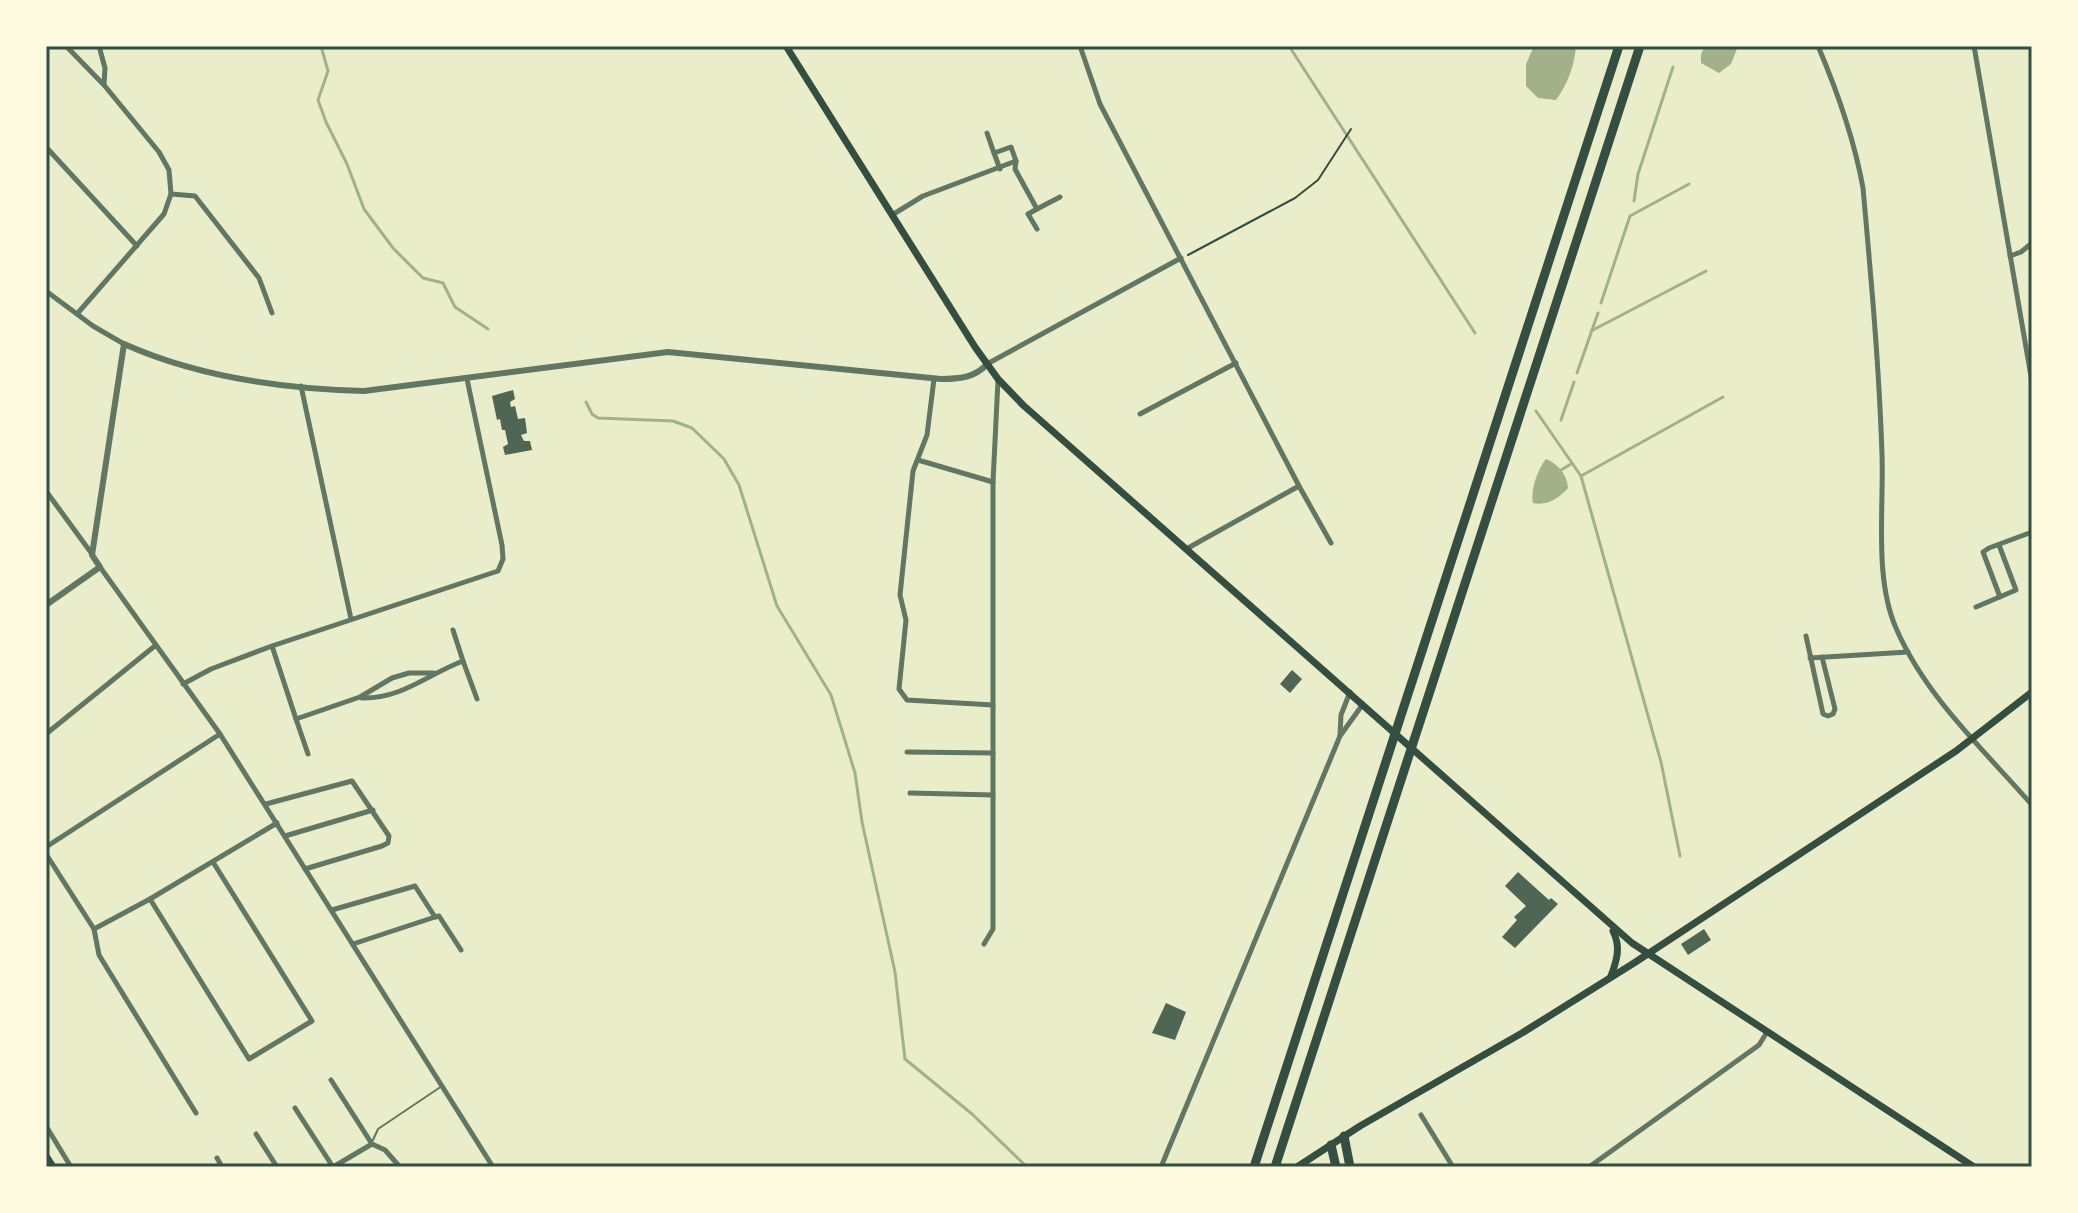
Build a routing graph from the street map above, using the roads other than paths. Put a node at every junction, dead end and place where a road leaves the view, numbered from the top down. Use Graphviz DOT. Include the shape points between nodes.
graph roads {
  1 [pos="66,46"];
  2 [pos="99,46"];
  3 [pos="786,46"];
  4 [pos="1080,46"];
  5 [pos="1619,46"];
  6 [pos="1640,46"];
  7 [pos="1818,46"];
  8 [pos="1974,46"];
  9 [pos="104,85"];
  10 [pos="987,133"];
  11 [pos="46,147"];
  12 [pos="994,153"];
  13 [pos="1016,161"];
  14 [pos="1000,169"];
  15 [pos="171,194"];
  16 [pos="1060,197"];
  17 [pos="1037,209"];
  18 [pos="892,215"];
  19 [pos="1037,229"];
  20 [pos="2032,243"];
  21 [pos="137,246"];
  22 [pos="2010,256"];
  23 [pos="1181,258"];
  24 [pos="46,291"];
  25 [pos="272,313"];
  26 [pos="77,314"];
  27 [pos="124,344"];
  28 [pos="1236,363"];
  29 [pos="987,364"];
  30 [pos="467,379"];
  31 [pos="934,379"];
  32 [pos="998,379"];
  33 [pos="2032,382"];
  34 [pos="301,386"];
  35 [pos="1140,414"];
  36 [pos="918,460"];
  37 [pos="993,482"];
  38 [pos="1299,486"];
  39 [pos="46,491"];
  40 [pos="2032,532"];
  41 [pos="1331,543"];
  42 [pos="1999,545"];
  43 [pos="1188,548"];
  44 [pos="92,555"];
  45 [pos="100,567"];
  46 [pos="2000,597"];
  47 [pos="46,605"];
  48 [pos="1976,607"];
  49 [pos="351,619"];
  50 [pos="453,630"];
  51 [pos="1806,636"];
  52 [pos="156,645"];
  53 [pos="272,646"];
  54 [pos="1908,652"];
  55 [pos="1822,657"];
  56 [pos="1810,658"];
  57 [pos="463,661"];
  58 [pos="434,673"];
  59 [pos="183,684"];
  60 [pos="1350,692"];
  61 [pos="2032,692"];
  62 [pos="360,697"];
  63 [pos="477,699"];
  64 [pos="1363,704"];
  65 [pos="993,705"];
  66 [pos="296,719"];
  67 [pos="46,734"];
  68 [pos="220,734"];
  69 [pos="1340,736"];
  70 [pos="1974,739"];
  71 [pos="907,752"];
  72 [pos="993,753"];
  73 [pos="308,754"];
  74 [pos="910,793"];
  75 [pos="993,795"];
  76 [pos="266,804"];
  77 [pos="2032,805"];
  78 [pos="373,810"];
  79 [pos="277,823"];
  80 [pos="285,836"];
  81 [pos="46,847"];
  82 [pos="46,854"];
  83 [pos="213,862"];
  84 [pos="305,869"];
  85 [pos="150,899"];
  86 [pos="332,910"];
  87 [pos="435,917"];
  88 [pos="1610,925"];
  89 [pos="94,929"];
  90 [pos="353,944"];
  91 [pos="984,944"];
  92 [pos="461,950"];
  93 [pos="1647,953"];
  94 [pos="1610,977"];
  95 [pos="1767,1032"];
  96 [pos="331,1080"];
  97 [pos="443,1086"];
  98 [pos="295,1108"];
  99 [pos="196,1113"];
  100 [pos="1421,1115"];
  101 [pos="46,1126"];
  102 [pos="256,1134"];
  103 [pos="1344,1136"];
  104 [pos="372,1144"];
  105 [pos="1331,1145"];
  106 [pos="46,1156"];
  107 [pos="217,1158"];
  108 [pos="53,1167"];
  109 [pos="71,1167"];
  110 [pos="222,1167"];
  111 [pos="277,1167"];
  112 [pos="333,1167"];
  113 [pos="400,1167"];
  114 [pos="493,1167"];
  115 [pos="1161,1167"];
  116 [pos="1254,1167"];
  117 [pos="1275,1167"];
  118 [pos="1297,1167"];
  119 [pos="1336,1167"];
  120 [pos="1350,1167"];
  121 [pos="1453,1167"];
  122 [pos="1589,1167"];
  123 [pos="1974,1167"];
  1 -- 9 [label="street"];
  2 -- 9 [label="street"];
  3 -- 18 [label="main road"];
  4 -- 23 [label="street" via="1100,104"];
  5 -- 116 [label="highway"];
  6 -- 117 [label="highway"];
  7 -- 54 [label="street" via="1844,108 1863,188 1882,453 1885,587 1891,616"];
  8 -- 22 [label="street"];
  9 -- 15 [label="street" via="163,158"];
  10 -- 12 [label="street"];
  11 -- 21 [label="street"];
  12 -- 13 [label="street" via="1011,147"];
  12 -- 14 [label="street"];
  13 -- 14 [label="street"];
  13 -- 17 [label="street" via="1015,169"];
  14 -- 18 [label="street" via="923,196"];
  15 -- 21 [label="street" via="164,214"];
  15 -- 25 [label="street" via="191,195 202,203 259,278"];
  16 -- 17 [label="street"];
  17 -- 19 [label="street" via="1028,214"];
  18 -- 29 [label="main road"];
  20 -- 22 [label="street"];
  21 -- 26 [label="street"];
  22 -- 33 [label="street"];
  23 -- 28 [label="street"];
  23 -- 29 [label="street"];
  24 -- 26 [label="street"];
  26 -- 27 [label="street"];
  27 -- 34 [label="street" via="200,371"];
  27 -- 44 [label="street"];
  28 -- 35 [label="street"];
  28 -- 38 [label="street"];
  29 -- 31 [label="street" via="972,376"];
  29 -- 32 [label="main road"];
  30 -- 31 [label="street" via="668,352"];
  30 -- 34 [label="street" via="376,391"];
  30 -- 49 [label="street" via="502,545 498,571"];
  31 -- 36 [label="street"];
  32 -- 37 [label="street"];
  32 -- 43 [label="main road"];
  34 -- 49 [label="street"];
  36 -- 37 [label="street"];
  36 -- 65 [label="street" via="900,595 906,620 899,689 907,700"];
  37 -- 65 [label="street"];
  38 -- 41 [label="street"];
  38 -- 43 [label="street"];
  39 -- 44 [label="street"];
  40 -- 42 [label="street"];
  42 -- 46 [label="street" via="1983,552"];
  42 -- 46 [label="street" via="2016,590"];
  43 -- 60 [label="main road"];
  44 -- 45 [label="street"];
  45 -- 47 [label="street"];
  45 -- 52 [label="street"];
  46 -- 48 [label="street"];
  49 -- 53 [label="street"];
  50 -- 57 [label="street"];
  51 -- 56 [label="street"];
  52 -- 59 [label="street"];
  52 -- 67 [label="street"];
  53 -- 59 [label="street"];
  53 -- 66 [label="street"];
  54 -- 55 [label="street"];
  54 -- 70 [label="street"];
  55 -- 56 [label="street"];
  55 -- 56 [label="street" via="1835,709 1827,716"];
  57 -- 58 [label="street"];
  57 -- 63 [label="street"];
  58 -- 62 [label="street" via="395,677"];
  58 -- 62 [label="street" via="401,693"];
  59 -- 68 [label="street"];
  60 -- 64 [label="main road"];
  60 -- 69 [label="street"];
  61 -- 70 [label="main road"];
  62 -- 66 [label="street"];
  64 -- 69 [label="street"];
  64 -- 88 [label="main road"];
  65 -- 72 [label="street"];
  66 -- 73 [label="street"];
  68 -- 76 [label="street"];
  68 -- 81 [label="street"];
  69 -- 115 [label="street"];
  70 -- 77 [label="street"];
  70 -- 93 [label="main road"];
  71 -- 72 [label="street"];
  72 -- 75 [label="street"];
  74 -- 75 [label="street"];
  75 -- 91 [label="street" via="993,929"];
  76 -- 78 [label="street" via="349,780"];
  76 -- 79 [label="street"];
  78 -- 80 [label="street"];
  78 -- 84 [label="street" via="389,836 387,844"];
  79 -- 80 [label="street"];
  79 -- 83 [label="street"];
  80 -- 84 [label="street"];
  82 -- 89 [label="street"];
  83 -- 85 [label="street"];
  83 -- 85 [label="street" via="312,1021 249,1059"];
  84 -- 86 [label="street"];
  85 -- 89 [label="street"];
  86 -- 87 [label="street" via="415,886"];
  86 -- 90 [label="street"];
  87 -- 90 [label="street"];
  87 -- 92 [label="street"];
  88 -- 93 [label="main road"];
  88 -- 94 [label="main road" via="1618,947"];
  89 -- 99 [label="street" via="99,955"];
  90 -- 97 [label="street"];
  93 -- 94 [label="main road"];
  93 -- 95 [label="main road"];
  94 -- 103 [label="main road"];
  95 -- 122 [label="street" via="1759,1045"];
  95 -- 123 [label="main road"];
  96 -- 104 [label="street"];
  97 -- 104 [label="lane" via="378,1129"];
  97 -- 114 [label="street"];
  98 -- 112 [label="street"];
  100 -- 121 [label="street"];
  101 -- 109 [label="street"];
  102 -- 111 [label="street"];
  103 -- 105 [label="main road"];
  103 -- 120 [label="highway"];
  104 -- 112 [label="street"];
  104 -- 113 [label="street"];
  105 -- 118 [label="main road"];
  105 -- 119 [label="highway"];
  106 -- 108 [label="main road"];
  107 -- 110 [label="street"];
}
